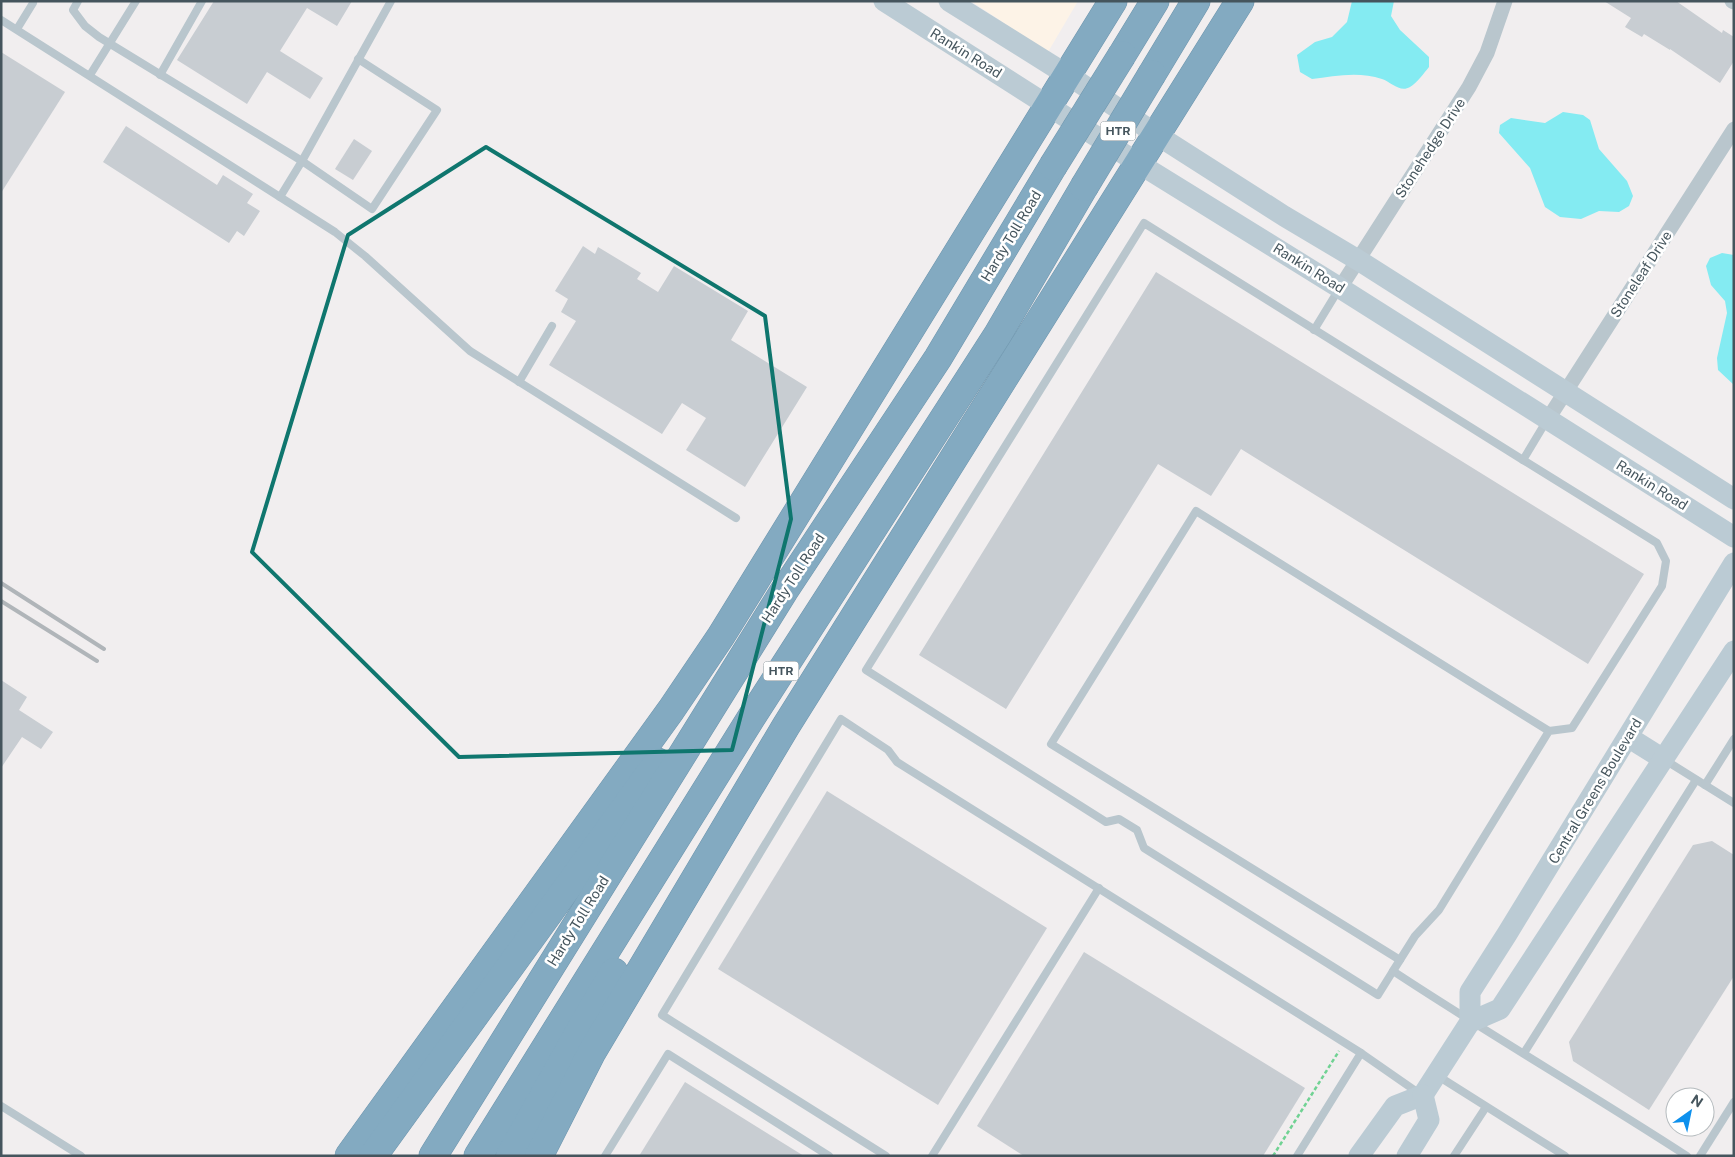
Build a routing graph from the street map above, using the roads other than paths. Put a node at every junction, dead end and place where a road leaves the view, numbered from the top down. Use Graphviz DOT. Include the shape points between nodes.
graph roads {
  1 [pos="78,1"];
  2 [pos="136,1"];
  3 [pos="202,1"];
  4 [pos="392,1"];
  5 [pos="884,1"];
  6 [pos="949,1"];
  7 [pos="1113,1"];
  8 [pos="1155,1"];
  9 [pos="1196,1"];
  10 [pos="1240,1"];
  11 [pos="1505,1"];
  12 [pos="33,4"];
  13 [pos="1,20"];
  14 [pos="17,29"];
  15 [pos="109,43"];
  16 [pos="358,59"];
  17 [pos="90,75"];
  18 [pos="160,75"];
  19 [pos="1067,75"];
  20 [pos="1049,106"];
  21 [pos="1734,129"];
  22 [pos="1156,134"];
  23 [pos="302,161"];
  24 [pos="1138,163"];
  25 [pos="280,196"];
  26 [pos="1358,260"];
  27 [pos="1340,288"];
  28 [pos="552,326"];
  29 [pos="1314,330"];
  30 [pos="519,382"];
  31 [pos="1566,391"];
  32 [pos="1548,419"];
  33 [pos="1523,460"];
  34 [pos="1734,498"];
  35 [pos="736,518"];
  36 [pos="1734,537"];
  37 [pos="1734,563"];
  38 [pos="784,591"];
  39 [pos="1734,651"];
  40 [pos="751,718"];
  41 [pos="1549,731"];
  42 [pos="1628,737"];
  43 [pos="1734,739"];
  44 [pos="1663,759"];
  45 [pos="1696,780"];
  46 [pos="1706,785"];
  47 [pos="1734,803"];
  48 [pos="1098,888"];
  49 [pos="1400,960"];
  50 [pos="1393,971"];
  51 [pos="1470,1022"];
  52 [pos="1361,1053"];
  53 [pos="1524,1053"];
  54 [pos="1436,1075"];
  55 [pos="1423,1095"];
  56 [pos="1,1106"];
  57 [pos="1486,1106"];
  58 [pos="1732,1108"];
  59 [pos="81,1156"];
  60 [pos="349,1156"];
  61 [pos="373,1156"];
  62 [pos="433,1156"];
  63 [pos="478,1156"];
  64 [pos="510,1156"];
  65 [pos="538,1156"];
  66 [pos="605,1156"];
  67 [pos="829,1156"];
  68 [pos="886,1156"];
  69 [pos="932,1156"];
  70 [pos="1297,1156"];
  71 [pos="1359,1156"];
  72 [pos="1407,1156"];
  73 [pos="1454,1156"];
  74 [pos="1565,1156"];
  75 [pos="1687,1156"];
  76 [pos="1700,1156"];
  1 -- 15 [label="lane" via="73,10 85,26"];
  2 -- 15 [label="lane"];
  3 -- 18 [label="lane"];
  4 -- 16 [label="lane"];
  5 -- 20 [label="main road, Rankin Road"];
  6 -- 19 [label="main road"];
  7 -- 19 [label="highway"];
  8 -- 38 [label="highway, Hardy Toll Road / HTR, bridge" via="938,358"];
  9 -- 40 [label="highway, HTR, bridge" via="998,334"];
  10 -- 22 [label="highway"];
  11 -- 26 [label="street, Stonehedge Drive" via="1487,53 1469,87"];
  12 -- 14 [label="lane"];
  13 -- 14 [label="lane"];
  14 -- 17 [label="lane"];
  15 -- 17 [label="lane"];
  15 -- 18 [label="lane"];
  16 -- 23 [label="lane"];
  16 -- 23 [label="lane" via="437,110 372,209"];
  17 -- 25 [label="lane"];
  18 -- 23 [label="lane"];
  19 -- 20 [label="highway"];
  19 -- 22 [label="main road"];
  20 -- 24 [label="main road, Rankin Road"];
  20 -- 60 [label="highway" via="672,710"];
  21 -- 31 [label="street, Stoneleaf Drive"];
  22 -- 24 [label="highway"];
  22 -- 26 [label="main road"];
  23 -- 25 [label="lane"];
  24 -- 27 [label="main road, Rankin Road"];
  24 -- 65 [label="highway" via="786,726 592,1052"];
  25 -- 30 [label="lane" via="365,256 470,351"];
  26 -- 27 [label="street, Stonehedge Drive"];
  26 -- 31 [label="main road"];
  27 -- 29 [label="lane"];
  27 -- 32 [label="main road, Rankin Road"];
  28 -- 30 [label="lane"];
  29 -- 33 [label="lane"];
  29 -- 50 [label="lane" via="1144,223 866,670 1106,822 1119,819 1138,830 1144,848 1378,995"];
  30 -- 35 [label="lane"];
  31 -- 32 [label="street, Stoneleaf Drive"];
  31 -- 34 [label="main road"];
  32 -- 33 [label="lane"];
  32 -- 36 [label="main road, Rankin Road"];
  33 -- 41 [label="lane" via="1657,543 1666,561 1662,586 1572,728"];
  37 -- 42 [label="main road, Central Greens Boulevard"];
  38 -- 61 [label="highway"];
  38 -- 62 [label="highway, Hardy Toll Road / HTR"];
  39 -- 44 [label="main road"];
  40 -- 63 [label="highway, HTR"];
  40 -- 64 [label="highway" via="686,852"];
  41 -- 49 [label="lane" via="1439,910 1414,936"];
  41 -- 49 [label="lane" via="1196,511 1051,744"];
  42 -- 44 [label="main road"];
  42 -- 51 [label="main road, Central Greens Boulevard" via="1470,992"];
  43 -- 46 [label="lane"];
  44 -- 45 [label="lane"];
  44 -- 51 [label="main road" via="1500,1009"];
  45 -- 46 [label="lane"];
  45 -- 53 [label="lane"];
  46 -- 47 [label="lane"];
  48 -- 52 [label="lane"];
  48 -- 68 [label="lane" via="896,762 888,750 841,719 662,1015"];
  48 -- 69 [label="lane"];
  49 -- 50 [label="lane"];
  50 -- 51 [label="lane"];
  51 -- 53 [label="lane"];
  51 -- 54 [label="main road"];
  52 -- 55 [label="lane"];
  52 -- 70 [label="lane"];
  53 -- 75 [label="lane"];
  54 -- 55 [label="main road"];
  54 -- 57 [label="lane"];
  55 -- 71 [label="main road" via="1395,1106"];
  55 -- 72 [label="main road" via="1429,1120"];
  56 -- 59 [label="lane"];
  57 -- 73 [label="lane"];
  57 -- 74 [label="lane"];
  58 -- 76 [label="lane"];
  66 -- 67 [label="lane" via="668,1054"];
}
